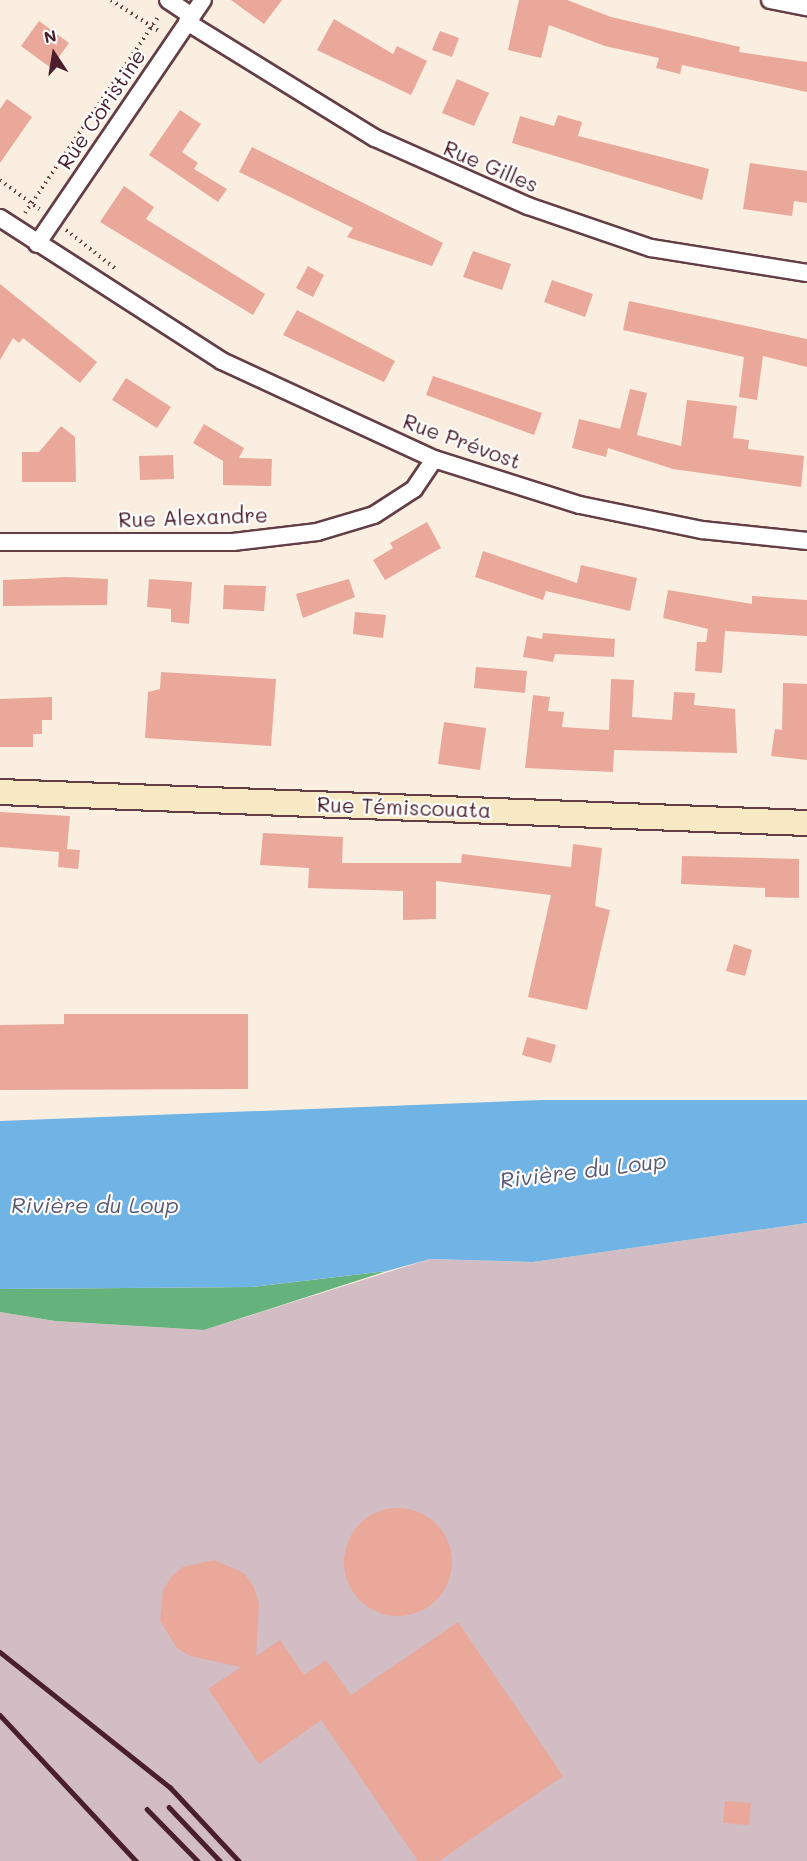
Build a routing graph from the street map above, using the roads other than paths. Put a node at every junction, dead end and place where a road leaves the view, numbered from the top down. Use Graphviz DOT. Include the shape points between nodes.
graph roads {
  1 [pos="168,0"];
  2 [pos="203,0"];
  3 [pos="770,0"];
  4 [pos="807,7"];
  5 [pos="190,19"];
  6 [pos="0,218"];
  7 [pos="37,244"];
  8 [pos="807,273"];
  9 [pos="434,459"];
  10 [pos="807,541"];
  11 [pos="0,542"];
  12 [pos="0,792"];
  13 [pos="807,823"];
  1 -- 5 [label="street, Rue Gilles"];
  2 -- 5 [label="street, Rue Coristine"];
  3 -- 4 [label="street"];
  5 -- 7 [label="street, Rue Coristine"];
  5 -- 8 [label="street, Rue Gilles" via="375,138 528,206 651,248"];
  6 -- 7 [label="street, Rue Prévost"];
  7 -- 9 [label="street, Rue Prévost" via="222,361"];
  9 -- 10 [label="street, Rue Prévost" via="580,505 702,530"];
  9 -- 11 [label="street, Rue Alexandre" via="414,489 374,515 318,532 232,542"];
  12 -- 13 [label="main road, Rue Témiscouata"];
}
